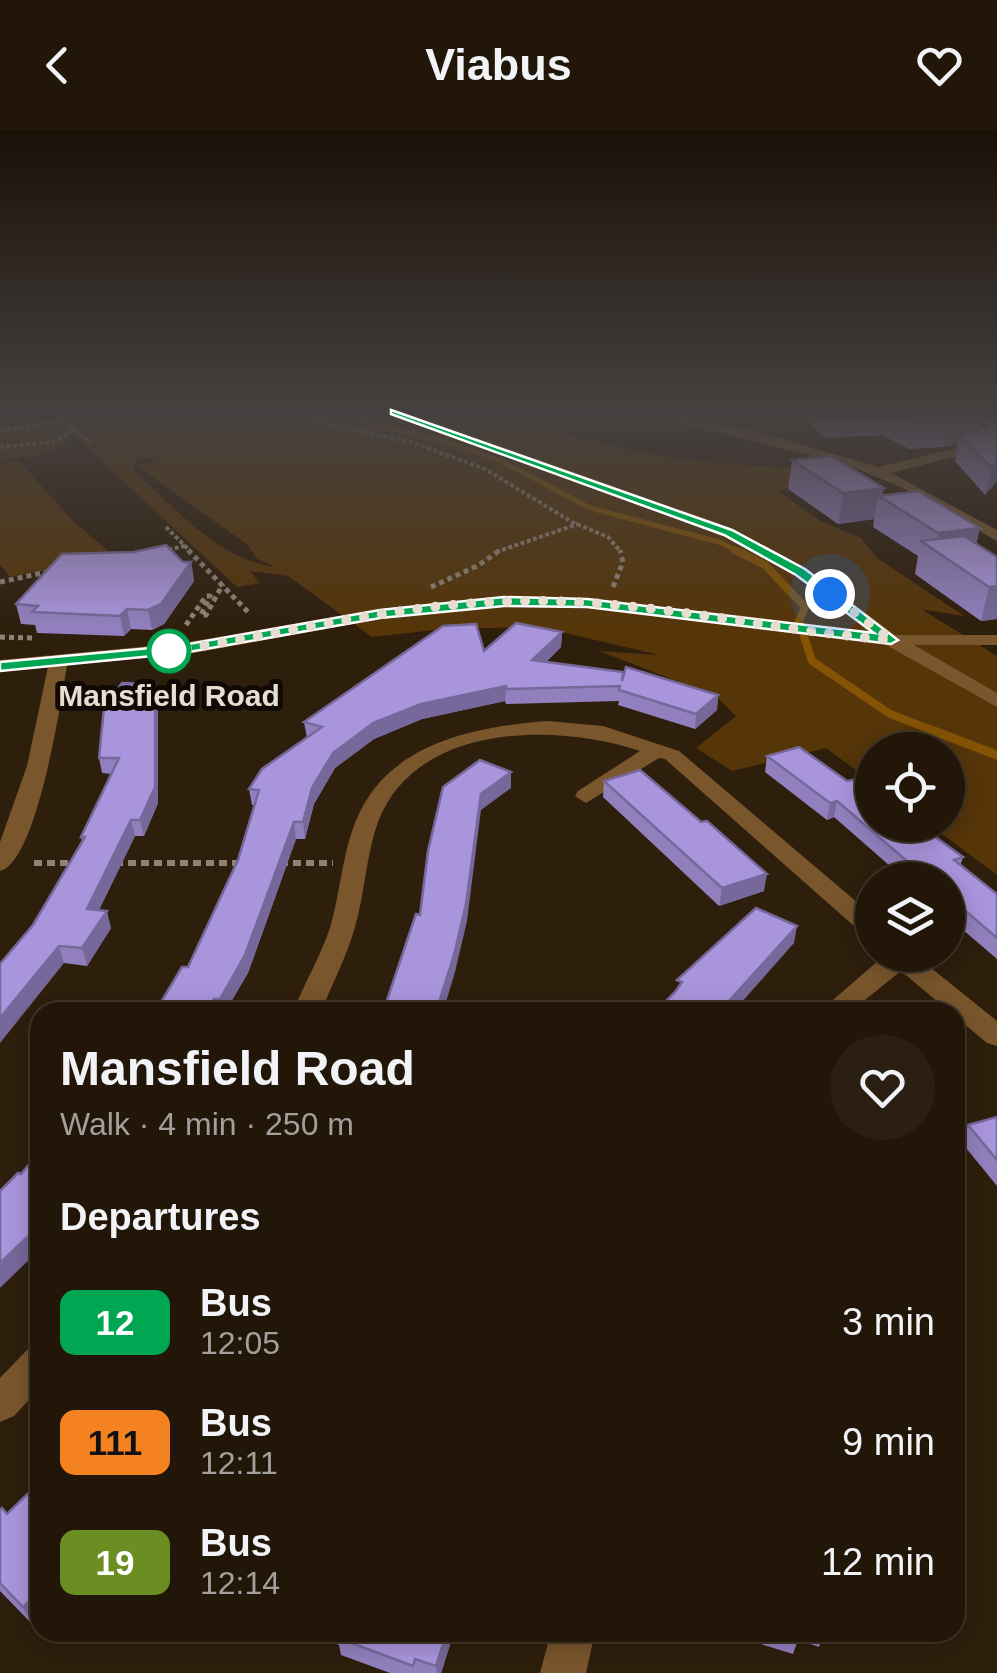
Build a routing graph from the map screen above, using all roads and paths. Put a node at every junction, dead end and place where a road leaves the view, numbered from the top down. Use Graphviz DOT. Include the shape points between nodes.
graph roads {
  1 [pos="513,484"];
  2 [pos="594,484"];
  3 [pos="902,484"];
  4 [pos="578,524"];
  5 [pos="166,527"];
  6 [pos="997,536"];
  7 [pos="185,546"];
  8 [pos="154,552"];
  9 [pos="58,570"];
  10 [pos="0,582"];
  11 [pos="221,582"];
  12 [pos="612,589"];
  13 [pos="420,593"];
  14 [pos="206,596"];
  15 [pos="447,605"];
  16 [pos="245,618"];
  17 [pos="186,625"];
  18 [pos="891,640"];
  19 [pos="997,640"];
  20 [pos="218,644"];
  21 [pos="58,661"];
  22 [pos="0,666"];
  23 [pos="997,701"];
  24 [pos="658,749"];
  25 [pos="586,796"];
  26 [pos="34,863"];
  27 [pos="91,863"];
  28 [pos="110,863"];
  29 [pos="0,864"];
  30 [pos="357,864"];
  31 [pos="855,913"];
  32 [pos="882,972"];
  33 [pos="918,972"];
  34 [pos="311,1002"];
  35 [pos="845,1002"];
  36 [pos="955,1002"];
  37 [pos="965,1010"];
  38 [pos="997,1036"];
  39 [pos="30,1372"];
  40 [pos="0,1404"];
  41 [pos="570,1642"];
  42 [pos="562,1673"];
  1 -- 4 [label="path"];
  2 -- 18 [label="street" via="728,532 801,572"];
  3 -- 6 [label="street"];
  4 -- 12 [label="path" via="620,549 624,562"];
  4 -- 13 [label="path" via="501,548"];
  5 -- 7 [label="path"];
  7 -- 8 [label="path"];
  7 -- 11 [label="path"];
  9 -- 10 [label="path"];
  11 -- 14 [label="path"];
  11 -- 14 [label="path" via="201,615"];
  11 -- 16 [label="path"];
  13 -- 15 [label="street"];
  14 -- 17 [label="path"];
  15 -- 18 [label="street" via="559,602"];
  15 -- 20 [label="street"];
  16 -- 20 [label="street" via="209,630"];
  18 -- 19 [label="street"];
  18 -- 23 [label="street"];
  20 -- 21 [label="street"];
  21 -- 22 [label="street"];
  21 -- 29 [label="street" via="42,750"];
  24 -- 25 [label="street"];
  24 -- 30 [label="street" via="602,732 548,727 451,743 388,785 367,822"];
  24 -- 31 [label="street" via="718,792"];
  26 -- 27 [label="path"];
  28 -- 30 [label="path"];
  30 -- 34 [label="street" via="342,929"];
  32 -- 35 [label="street"];
  33 -- 36 [label="street"];
  37 -- 38 [label="street"];
  39 -- 40 [label="street"];
  41 -- 42 [label="street"];
}
